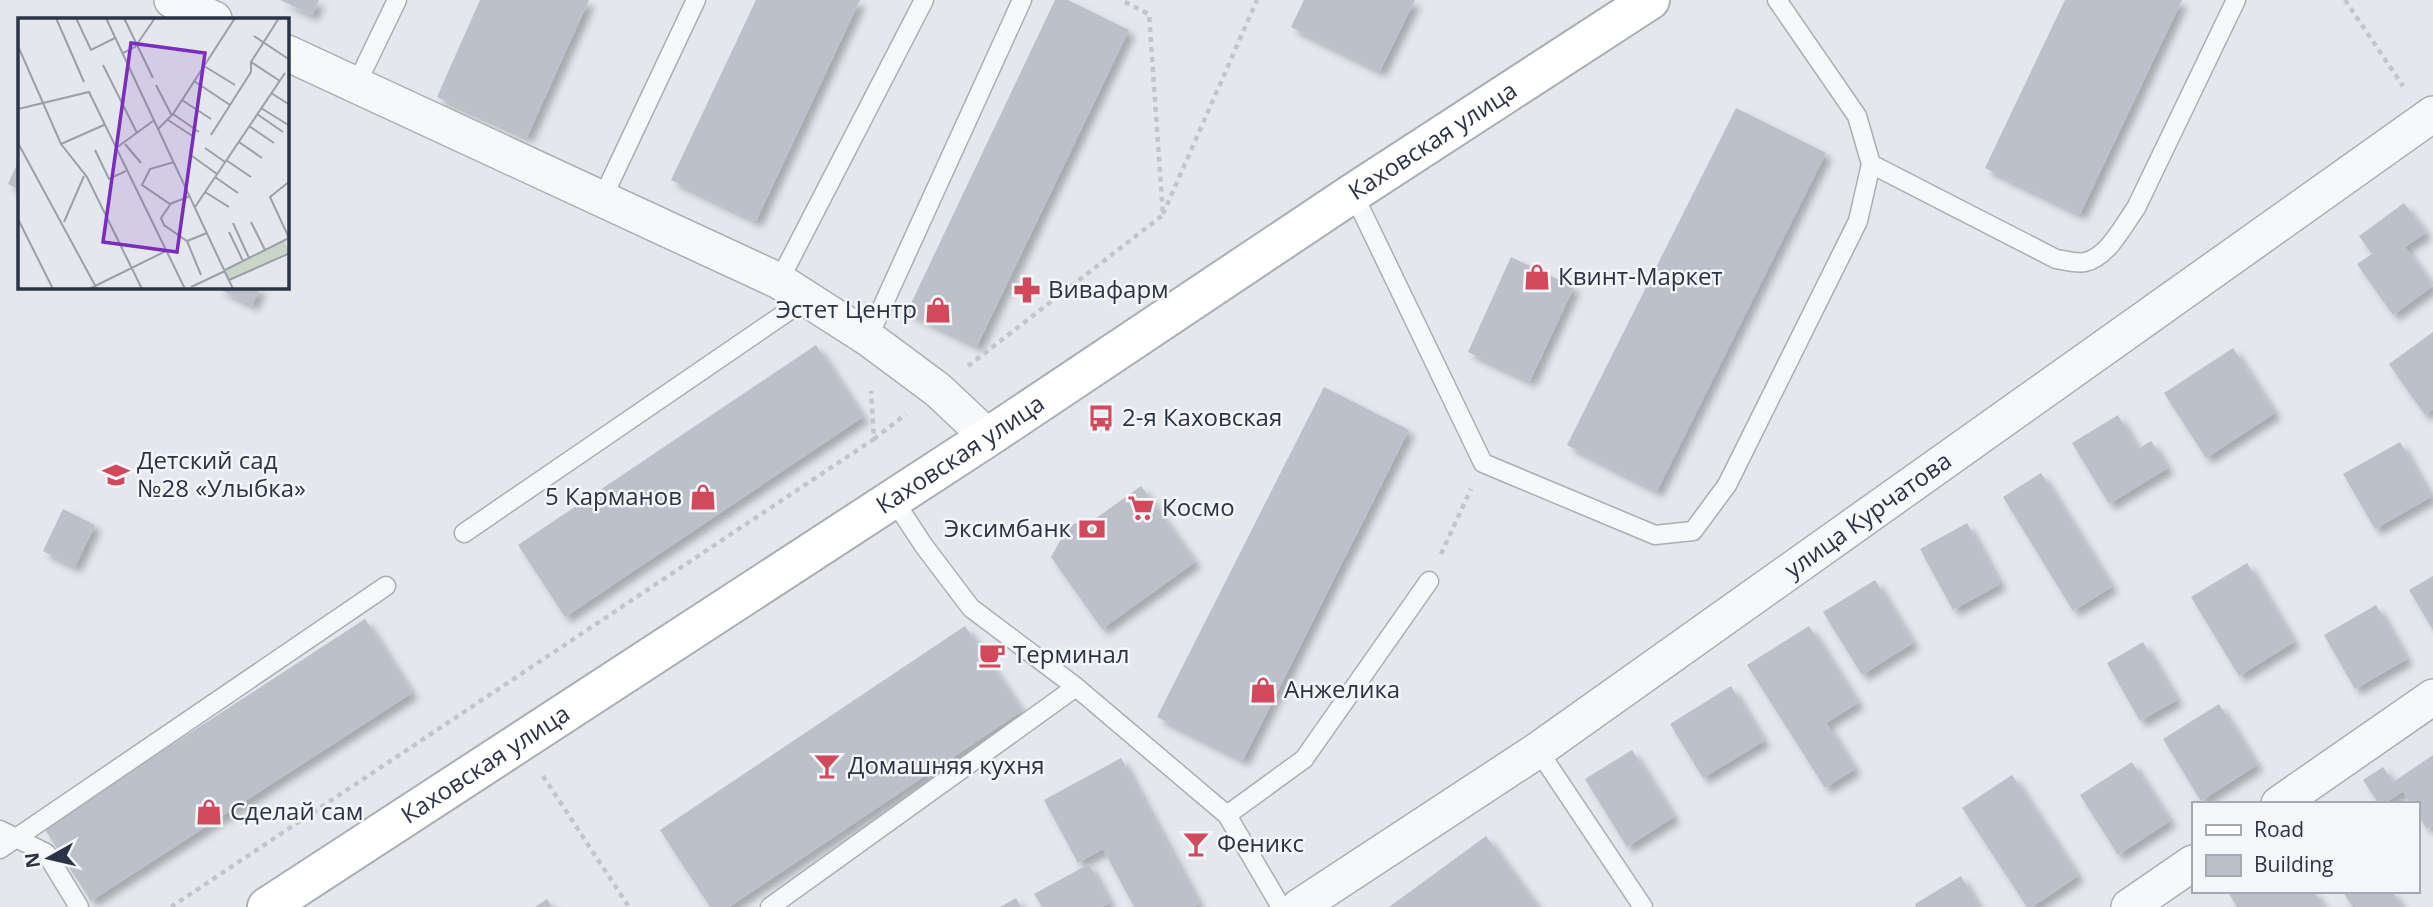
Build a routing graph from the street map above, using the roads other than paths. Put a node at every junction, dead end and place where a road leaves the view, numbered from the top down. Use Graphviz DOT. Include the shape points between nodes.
graph roads {
  1 [pos="172,0"];
  2 [pos="397,0"];
  3 [pos="696,0"];
  4 [pos="924,0"];
  5 [pos="1022,0"];
  6 [pos="1650,0"];
  7 [pos="1777,0"];
  8 [pos="2236,0"];
  9 [pos="212,18"];
  10 [pos="289,54"];
  11 [pos="356,85"];
  12 [pos="2430,121"];
  13 [pos="1871,164"];
  14 [pos="1353,193"];
  15 [pos="603,199"];
  16 [pos="793,290"];
  17 [pos="868,338"];
  18 [pos="988,437"];
  19 [pos="893,499"];
  20 [pos="464,533"];
  21 [pos="1429,581"];
  22 [pos="386,586"];
  23 [pos="1076,687"];
  24 [pos="2433,698"];
  25 [pos="1538,750"];
  26 [pos="2282,802"];
  27 [pos="1227,815"];
  28 [pos="0,830"];
  29 [pos="17,838"];
  30 [pos="0,849"];
  31 [pos="2192,864"];
  32 [pos="79,907"];
  33 [pos="267,907"];
  34 [pos="770,907"];
  35 [pos="1281,907"];
  36 [pos="1299,907"];
  37 [pos="1643,907"];
  38 [pos="2130,907"];
  1 -- 9 [label="street"];
  2 -- 11 [label="lane"];
  3 -- 15 [label="lane"];
  4 -- 16 [label="lane"];
  5 -- 17 [label="lane"];
  6 -- 14 [label="street, Каховская улица"];
  7 -- 13 [label="lane" via="1857,116"];
  8 -- 13 [label="lane" via="2136,208 2100,254 2084,263 2056,258"];
  10 -- 11 [label="street"];
  11 -- 15 [label="street"];
  12 -- 25 [label="street, улица Курчатова"];
  13 -- 14 [label="lane" via="1858,221 1727,485 1693,531 1655,535 1483,463"];
  14 -- 18 [label="street, Каховская улица"];
  15 -- 16 [label="street"];
  16 -- 17 [label="street"];
  16 -- 20 [label="lane"];
  17 -- 18 [label="street" via="938,390"];
  18 -- 19 [label="street, Каховская улица"];
  19 -- 23 [label="lane" via="971,608"];
  19 -- 33 [label="street, Каховская улица"];
  21 -- 27 [label="lane" via="1304,759"];
  22 -- 29 [label="lane"];
  23 -- 27 [label="lane"];
  23 -- 34 [label="lane"];
  24 -- 26 [label="street"];
  25 -- 36 [label="street, улица Курчатова"];
  25 -- 37 [label="lane"];
  27 -- 35 [label="lane"];
  28 -- 29 [label="lane"];
  29 -- 30 [label="lane"];
  29 -- 32 [label="lane" via="46,853"];
  31 -- 38 [label="street"];
}
